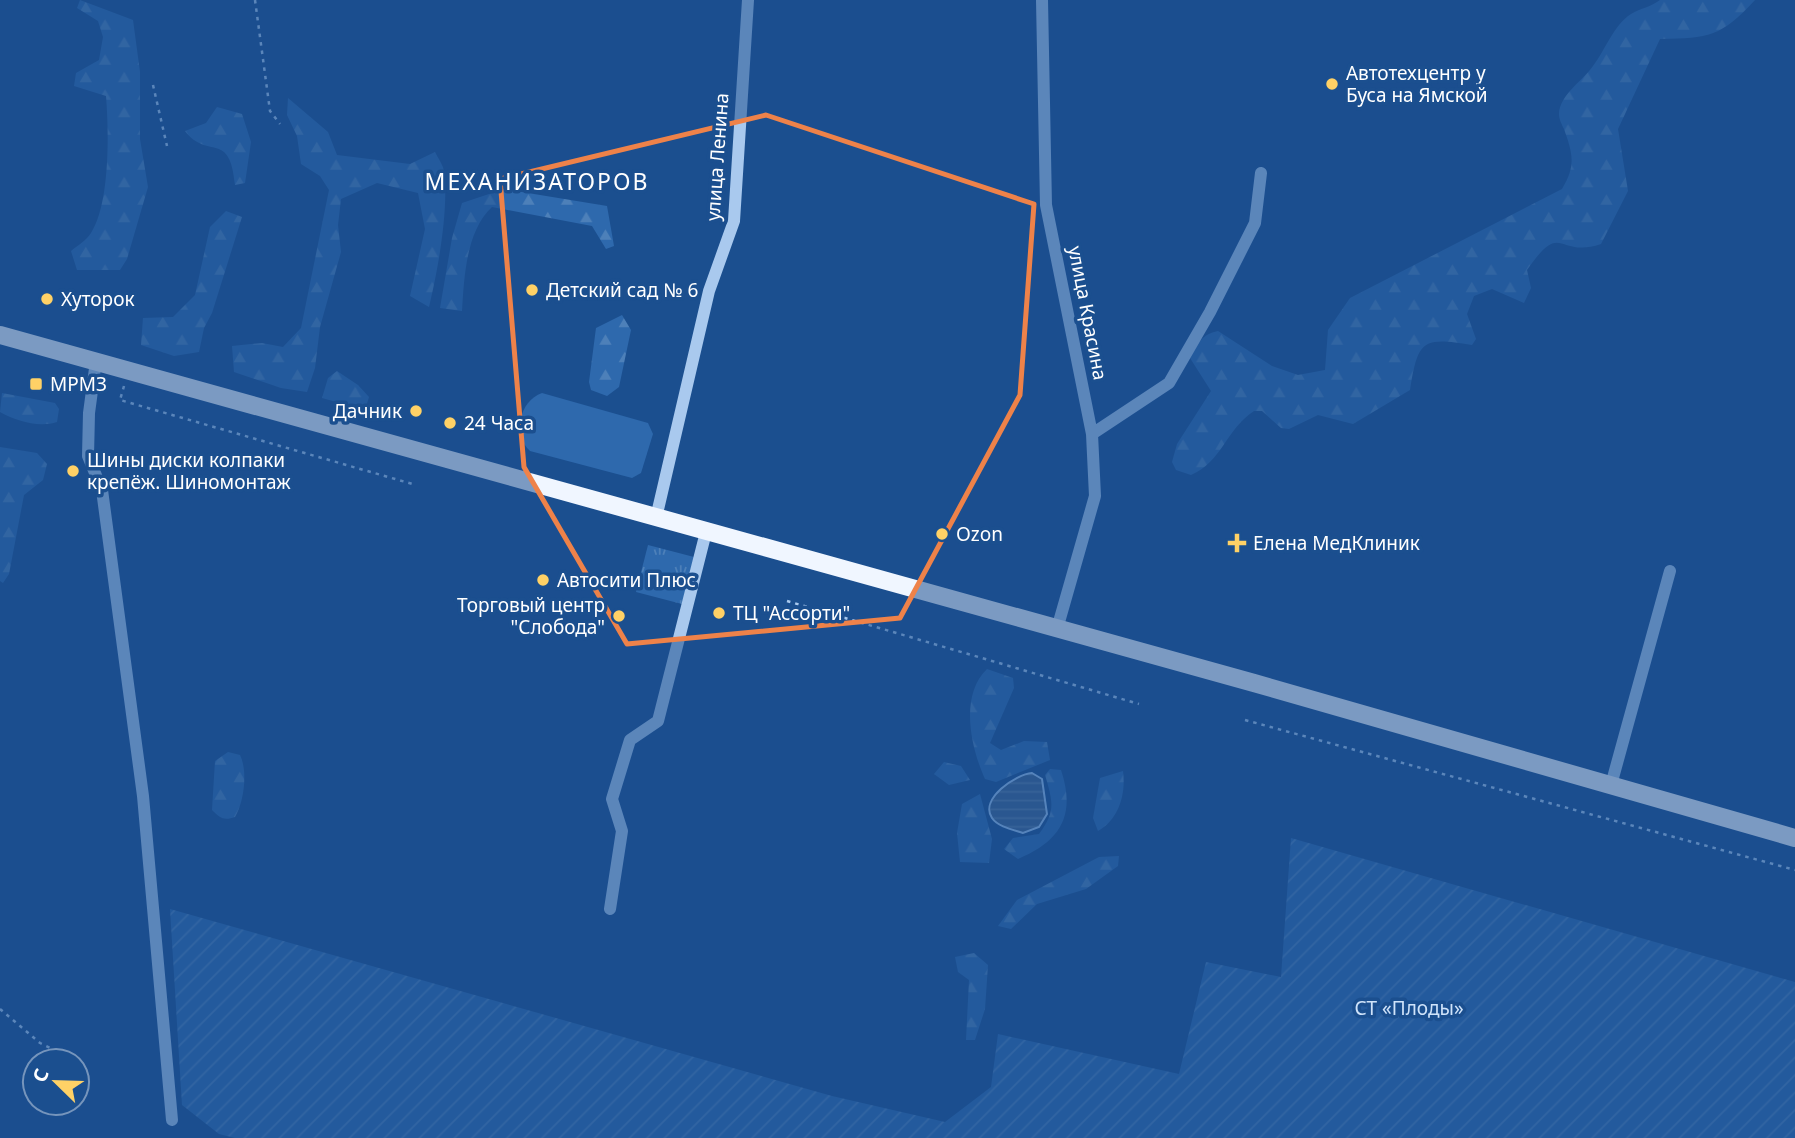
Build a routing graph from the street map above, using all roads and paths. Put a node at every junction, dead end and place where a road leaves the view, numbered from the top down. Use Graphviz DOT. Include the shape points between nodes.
graph roads {
  1 [pos="255,0"];
  2 [pos="748,0"];
  3 [pos="1042,0"];
  4 [pos="153,85"];
  5 [pos="280,124"];
  6 [pos="167,146"];
  7 [pos="1261,173"];
  8 [pos="0,335"];
  9 [pos="96,362"];
  10 [pos="128,370"];
  11 [pos="1092,434"];
  12 [pos="88,456"];
  13 [pos="116,464"];
  14 [pos="416,485"];
  15 [pos="656,518"];
  16 [pos="706,532"];
  17 [pos="1670,571"];
  18 [pos="787,601"];
  19 [pos="1057,629"];
  20 [pos="1139,704"];
  21 [pos="1245,720"];
  22 [pos="1611,785"];
  23 [pos="1795,838"];
  24 [pos="1795,870"];
  25 [pos="610,909"];
  26 [pos="0,1009"];
  27 [pos="48,1047"];
  28 [pos="172,1120"];
  1 -- 5 [label="path" via="270,111"];
  2 -- 15 [label="street, улица Ленина" via="734,221 709,291"];
  3 -- 11 [label="street, улица Красина" via="1046,205"];
  4 -- 6 [label="path"];
  7 -- 11 [label="street" via="1255,223 1169,383"];
  8 -- 9 [label="main road"];
  9 -- 10 [label="main road"];
  9 -- 12 [label="street"];
  10 -- 14 [label="path" via="120,400"];
  10 -- 15 [label="main road"];
  11 -- 19 [label="street, улица Красина" via="1095,496"];
  12 -- 13 [label="street"];
  12 -- 28 [label="street" via="102,490 143,796"];
  15 -- 16 [label="main road"];
  16 -- 19 [label="main road"];
  16 -- 25 [label="street" via="658,721 630,740 612,799 622,831"];
  17 -- 22 [label="street"];
  18 -- 20 [label="path"];
  19 -- 22 [label="main road"];
  21 -- 24 [label="path"];
  22 -- 23 [label="main road"];
  26 -- 27 [label="path"];
}
